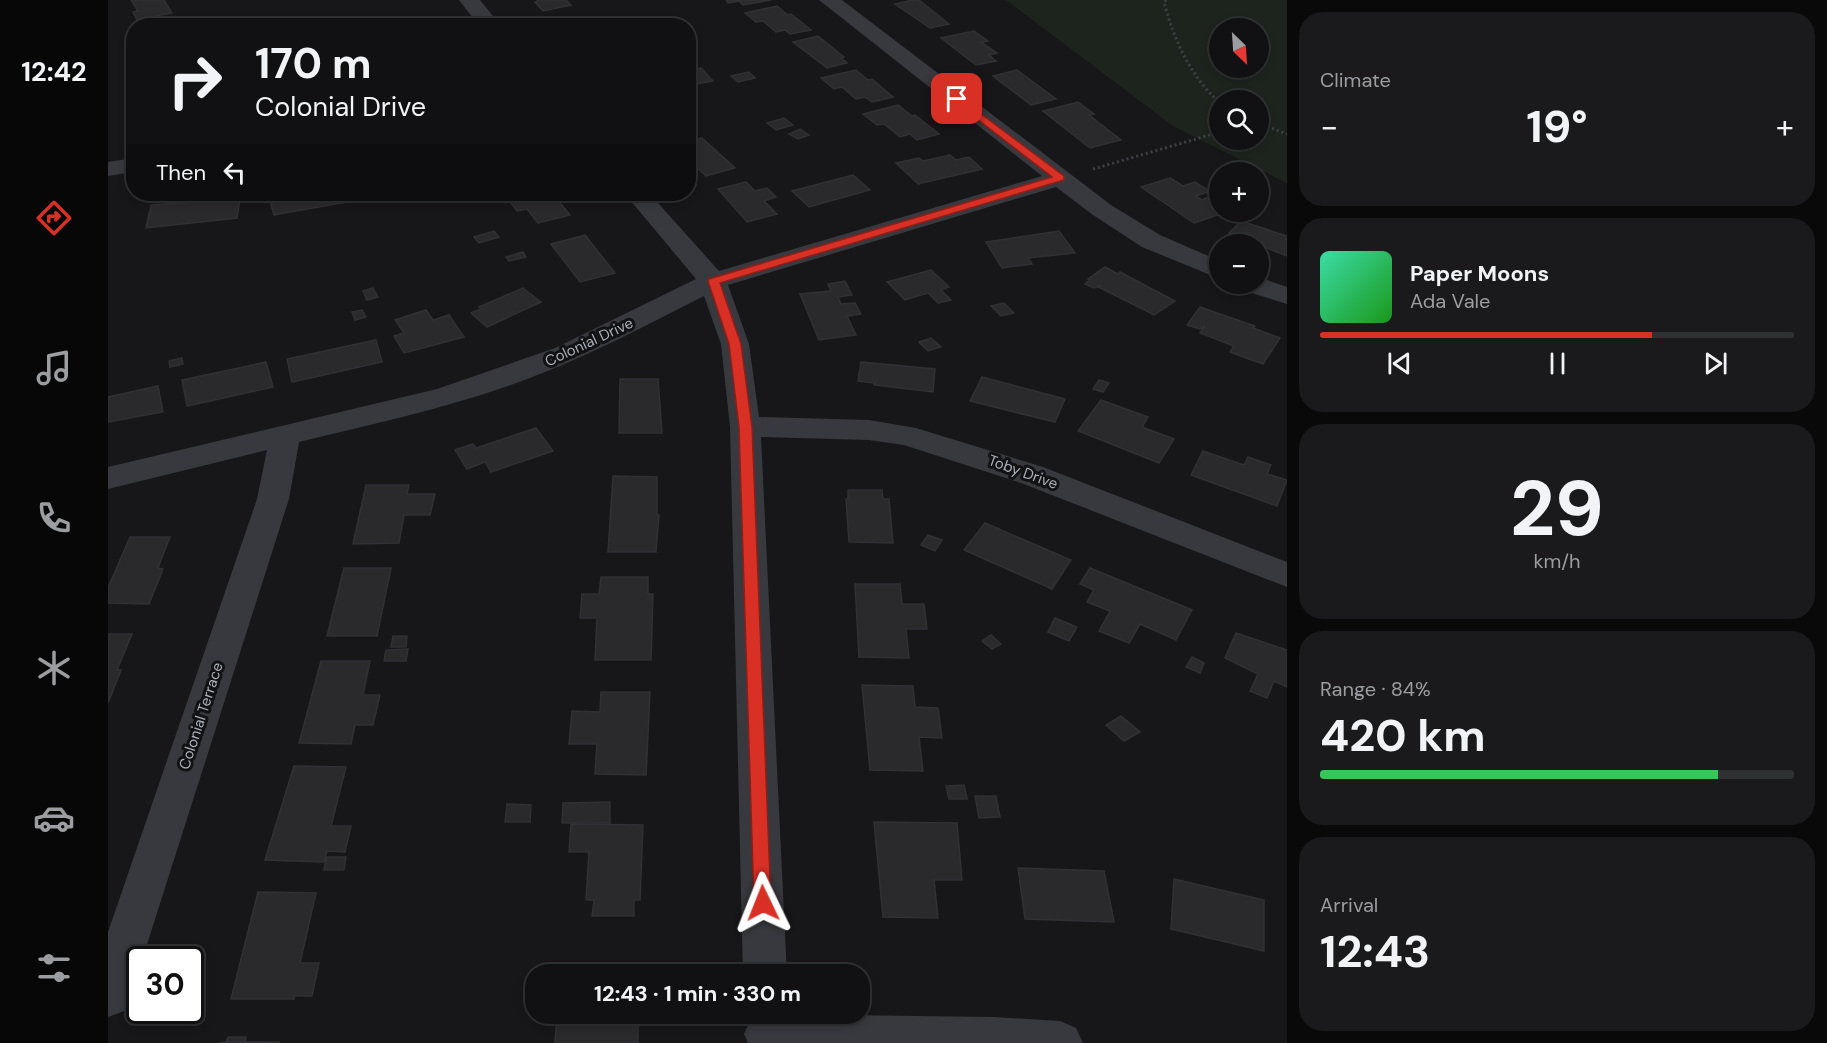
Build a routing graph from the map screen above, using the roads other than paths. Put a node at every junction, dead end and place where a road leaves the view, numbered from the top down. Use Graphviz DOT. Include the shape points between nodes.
graph roads {
  1 [pos="469,0"];
  2 [pos="829,0"];
  3 [pos="484,18"];
  4 [pos="126,166"];
  5 [pos="108,169"];
  6 [pos="1060,178"];
  7 [pos="643,201"];
  8 [pos="1209,266"];
  9 [pos="713,281"];
  10 [pos="1269,290"];
  11 [pos="1287,296"];
  12 [pos="745,427"];
  13 [pos="285,434"];
  14 [pos="108,478"];
  15 [pos="1287,575"];
  16 [pos="765,964"];
  17 [pos="108,996"];
  18 [pos="767,1030"];
  19 [pos="1060,1043"];
  1 -- 3 [label="street"];
  2 -- 6 [label="street"];
  4 -- 5 [label="street"];
  6 -- 8 [label="street" via="1151,241"];
  6 -- 9 [label="street, Colonial Drive"];
  7 -- 9 [label="street"];
  9 -- 12 [label="street" via="735,344"];
  9 -- 13 [label="street, Colonial Drive" via="598,339 527,369 445,397"];
  10 -- 11 [label="street"];
  12 -- 15 [label="street, Toby Drive" via="869,430 905,435 1032,475"];
  12 -- 16 [label="street"];
  13 -- 14 [label="street, Colonial Drive"];
  13 -- 17 [label="street, Colonial Terrace" via="273,499"];
  18 -- 19 [label="street"];
}
